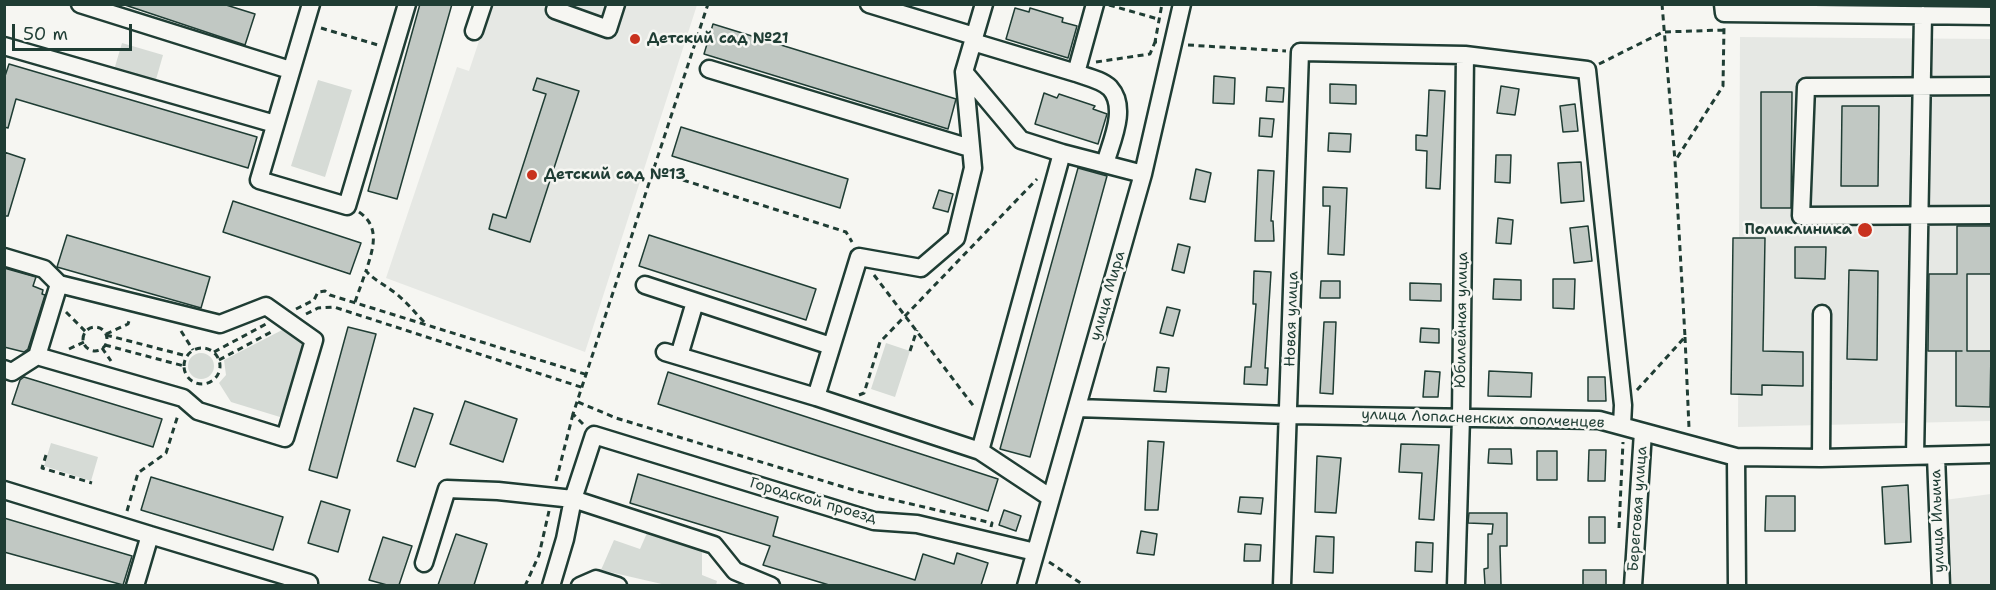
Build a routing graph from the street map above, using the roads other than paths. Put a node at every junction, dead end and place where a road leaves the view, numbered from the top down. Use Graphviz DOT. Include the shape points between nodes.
graph roads {
  1 [pos="80,4"];
  2 [pos="311,4"];
  3 [pos="407,4"];
  4 [pos="483,4"];
  5 [pos="557,4"];
  6 [pos="616,4"];
  7 [pos="869,4"];
  8 [pos="984,4"];
  9 [pos="1095,4"];
  10 [pos="1182,4"];
  11 [pos="1724,9"];
  12 [pos="1923,15"];
  13 [pos="1992,16"];
  14 [pos="474,31"];
  15 [pos="973,39"];
  16 [pos="4,46"];
  17 [pos="1465,55"];
  18 [pos="709,69"];
  19 [pos="1077,69"];
  20 [pos="290,70"];
  21 [pos="964,72"];
  22 [pos="1921,85"];
  23 [pos="1992,86"];
  24 [pos="275,124"];
  25 [pos="970,147"];
  26 [pos="1062,153"];
  27 [pos="1105,164"];
  28 [pos="1143,174"];
  29 [pos="1919,214"];
  30 [pos="1992,215"];
  31 [pos="4,257"];
  32 [pos="58,284"];
  33 [pos="645,285"];
  34 [pos="695,302"];
  35 [pos="1822,314"];
  36 [pos="831,346"];
  37 [pos="37,356"];
  38 [pos="4,369"];
  39 [pos="816,397"];
  40 [pos="1077,408"];
  41 [pos="1290,415"];
  42 [pos="1461,417"];
  43 [pos="1622,425"];
  44 [pos="1643,432"];
  45 [pos="980,451"];
  46 [pos="1992,454"];
  47 [pos="1915,456"];
  48 [pos="1936,456"];
  49 [pos="1736,457"];
  50 [pos="1821,458"];
  51 [pos="4,490"];
  52 [pos="1051,498"];
  53 [pos="573,499"];
  54 [pos="150,535"];
  55 [pos="1035,552"];
  56 [pos="424,563"];
  57 [pos="309,583"];
  58 [pos="135,585"];
  59 [pos="551,585"];
  60 [pos="580,585"];
  61 [pos="618,585"];
  62 [pos="771,585"];
  63 [pos="1026,585"];
  64 [pos="1282,585"];
  65 [pos="1456,585"];
  66 [pos="1633,585"];
  67 [pos="1737,585"];
  68 [pos="1941,585"];
  1 -- 20 [label="street"];
  2 -- 20 [label="street"];
  3 -- 24 [label="street" via="347,206 260,180"];
  4 -- 14 [label="street"];
  5 -- 6 [label="street" via="555,10 608,29"];
  7 -- 15 [label="street"];
  8 -- 15 [label="street"];
  9 -- 19 [label="street"];
  10 -- 28 [label="street, улица Мира"];
  11 -- 12 [label="street"];
  12 -- 13 [label="street"];
  12 -- 22 [label="street"];
  15 -- 19 [label="street"];
  15 -- 21 [label="street"];
  16 -- 24 [label="street"];
  17 -- 41 [label="street, Новая улица" via="1300,52"];
  17 -- 42 [label="street, Юбилейная улица"];
  17 -- 43 [label="street" via="1587,70"];
  18 -- 25 [label="street"];
  19 -- 27 [label="street" via="1111,89 1119,110"];
  20 -- 24 [label="street"];
  21 -- 25 [label="street"];
  21 -- 26 [label="street" via="1021,140"];
  22 -- 23 [label="street"];
  22 -- 29 [label="street"];
  22 -- 29 [label="street" via="1806,87 1801,216"];
  25 -- 36 [label="street" via="973,168 956,238 921,268 859,256"];
  26 -- 27 [label="street"];
  26 -- 45 [label="street"];
  27 -- 28 [label="street"];
  28 -- 40 [label="street, улица Мира"];
  29 -- 30 [label="street"];
  29 -- 47 [label="street"];
  31 -- 32 [label="street" via="44,269"];
  32 -- 37 [label="street"];
  32 -- 37 [label="street" via="220,324 266,306 314,340 285,438 198,411 183,398"];
  33 -- 34 [label="street"];
  34 -- 36 [label="street"];
  34 -- 39 [label="street" via="672,354"];
  35 -- 50 [label="street"];
  36 -- 39 [label="street"];
  37 -- 38 [label="street" via="12,372"];
  39 -- 45 [label="street"];
  40 -- 41 [label="street, улица Лопасненских ополченцев"];
  40 -- 52 [label="street, улица Мира"];
  41 -- 42 [label="street, улица Лопасненских ополченцев"];
  41 -- 64 [label="street, Новая улица"];
  42 -- 43 [label="street, улица Лопасненских ополченцев" via="1599,420"];
  42 -- 65 [label="street, Юбилейная улица"];
  43 -- 44 [label="street, улица Лопасненских ополченцев"];
  44 -- 49 [label="street, улица Лопасненских ополченцев"];
  44 -- 66 [label="street, Береговая улица"];
  45 -- 52 [label="street"];
  46 -- 48 [label="street, улица Лопасненских ополченцев"];
  47 -- 48 [label="street, улица Лопасненских ополченцев"];
  47 -- 50 [label="street, улица Лопасненских ополченцев"];
  48 -- 68 [label="street, улица Ильича"];
  49 -- 50 [label="street, улица Лопасненских ополченцев"];
  49 -- 67 [label="street"];
  51 -- 54 [label="street"];
  52 -- 55 [label="street, улица Мира"];
  53 -- 55 [label="street, Городской проезд" via="594,435 874,521 917,524"];
  53 -- 56 [label="street" via="447,489"];
  53 -- 59 [label="street" via="566,539"];
  53 -- 62 [label="street" via="714,545 735,571"];
  54 -- 57 [label="street"];
  54 -- 58 [label="street"];
  55 -- 63 [label="street, улица Мира"];
  60 -- 61 [label="street" via="596,579"];
}
